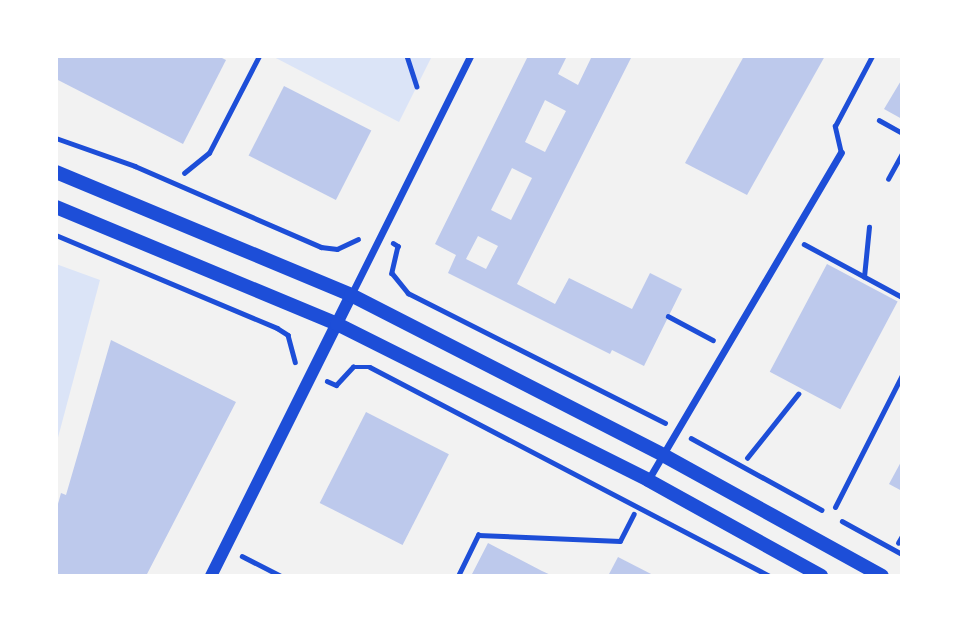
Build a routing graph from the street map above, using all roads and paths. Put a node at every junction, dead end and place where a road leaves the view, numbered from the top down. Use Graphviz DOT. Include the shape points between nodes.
graph roads {
  1 [pos="258,56"];
  2 [pos="407,56"];
  3 [pos="470,56"];
  4 [pos="872,56"];
  5 [pos="417,86"];
  6 [pos="879,120"];
  7 [pos="902,133"];
  8 [pos="56,138"];
  9 [pos="842,153"];
  10 [pos="902,154"];
  11 [pos="56,172"];
  12 [pos="184,173"];
  13 [pos="888,179"];
  14 [pos="56,207"];
  15 [pos="869,227"];
  16 [pos="363,229"];
  17 [pos="56,235"];
  18 [pos="793,238"];
  19 [pos="398,246"];
  20 [pos="864,277"];
  21 [pos="351,295"];
  22 [pos="902,297"];
  23 [pos="668,316"];
  24 [pos="337,324"];
  25 [pos="726,347"];
  26 [pos="295,366"];
  27 [pos="902,375"];
  28 [pos="336,386"];
  29 [pos="798,394"];
  30 [pos="663,422"];
  31 [pos="703,445"];
  32 [pos="663,454"];
  33 [pos="747,458"];
  34 [pos="648,480"];
  35 [pos="835,508"];
  36 [pos="634,514"];
  37 [pos="902,536"];
  38 [pos="898,543"];
  39 [pos="226,547"];
  40 [pos="902,554"];
  41 [pos="211,576"];
  42 [pos="281,576"];
  43 [pos="458,576"];
  44 [pos="769,576"];
  45 [pos="821,576"];
  46 [pos="882,576"];
  1 -- 12 [label="path" via="209,153"];
  2 -- 5 [label="path"];
  3 -- 21 [label="street"];
  4 -- 9 [label="lane" via="835,126"];
  6 -- 7 [label="path"];
  8 -- 16 [label="path" via="135,166 321,247 337,249 356,242"];
  9 -- 18 [label="street"];
  10 -- 13 [label="path"];
  11 -- 21 [label="main road"];
  14 -- 24 [label="main road"];
  15 -- 20 [label="path"];
  17 -- 26 [label="path" via="276,328 288,335 295,350"];
  18 -- 20 [label="path"];
  18 -- 25 [label="street"];
  19 -- 30 [label="path" via="392,273 408,293"];
  20 -- 22 [label="path"];
  21 -- 24 [label="street"];
  21 -- 32 [label="main road"];
  23 -- 25 [label="path"];
  24 -- 34 [label="main road"];
  24 -- 39 [label="street"];
  25 -- 32 [label="street"];
  27 -- 35 [label="lane"];
  28 -- 44 [label="path" via="353,368 370,367"];
  29 -- 33 [label="path"];
  31 -- 40 [label="path"];
  32 -- 34 [label="street"];
  32 -- 46 [label="main road"];
  34 -- 45 [label="main road"];
  36 -- 43 [label="path" via="620,541 478,535"];
  37 -- 38 [label="path"];
  39 -- 41 [label="street"];
  39 -- 42 [label="path"];
}
